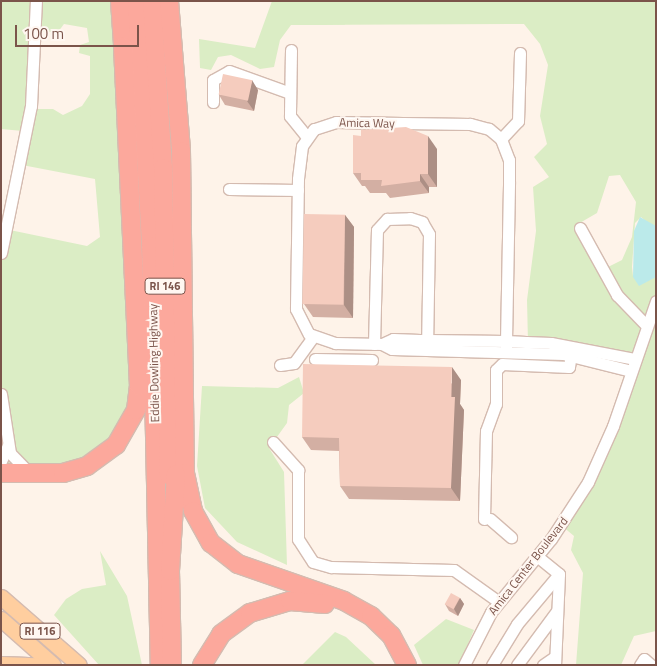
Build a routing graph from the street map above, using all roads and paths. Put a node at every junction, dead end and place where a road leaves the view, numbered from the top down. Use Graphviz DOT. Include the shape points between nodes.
graph roads {
  1 [pos="36,1"];
  2 [pos="120,1"];
  3 [pos="137,1"];
  4 [pos="152,1"];
  5 [pos="169,1"];
  6 [pos="123,46"];
  7 [pos="291,50"];
  8 [pos="520,53"];
  9 [pos="173,57"];
  10 [pos="290,93"];
  11 [pos="213,102"];
  12 [pos="307,136"];
  13 [pos="501,139"];
  14 [pos="229,189"];
  15 [pos="298,190"];
  16 [pos="580,228"];
  17 [pos="1,253"];
  18 [pos="656,301"];
  19 [pos="645,324"];
  20 [pos="312,337"];
  21 [pos="335,343"];
  22 [pos="378,344"];
  23 [pos="427,345"];
  24 [pos="506,346"];
  25 [pos="572,350"];
  26 [pos="315,359"];
  27 [pos="634,359"];
  28 [pos="335,360"];
  29 [pos="372,360"];
  30 [pos="280,365"];
  31 [pos="631,371"];
  32 [pos="1,394"];
  33 [pos="156,439"];
  34 [pos="273,442"];
  35 [pos="8,445"];
  36 [pos="1,461"];
  37 [pos="1,473"];
  38 [pos="31,474"];
  39 [pos="511,536"];
  40 [pos="538,557"];
  41 [pos="170,571"];
  42 [pos="559,574"];
  43 [pos="1,597"];
  44 [pos="499,602"];
  45 [pos="557,612"];
  46 [pos="1,620"];
  47 [pos="555,661"];
  48 [pos="1,664"];
  49 [pos="35,665"];
  50 [pos="53,665"];
  51 [pos="79,665"];
  52 [pos="160,665"];
  53 [pos="172,665"];
  54 [pos="202,665"];
  55 [pos="398,665"];
  56 [pos="408,665"];
  57 [pos="464,665"];
  58 [pos="492,665"];
  59 [pos="517,665"];
  60 [pos="543,665"];
  61 [pos="640,665"];
  62 [pos="651,665"];
  1 -- 17 [label="street" via="31,106"];
  2 -- 6 [label="highway"];
  3 -- 33 [label="highway, Eddie Dowling Highway / RI 146" via="149,195"];
  4 -- 41 [label="highway, Eddie Dowling Highway / RI 146" via="163,168"];
  5 -- 9 [label="highway"];
  6 -- 33 [label="highway"];
  6 -- 38 [label="highway" via="138,402 126,432 103,457 71,472"];
  7 -- 10 [label="street"];
  8 -- 13 [label="street" via="518,120"];
  9 -- 41 [label="highway" via="176,513"];
  9 -- 56 [label="highway" via="183,204 185,473 193,511 211,543 238,564 344,601 371,616 391,635"];
  10 -- 11 [label="street" via="228,71 213,80"];
  10 -- 12 [label="street" via="292,119"];
  12 -- 13 [label="street, Amica Way" via="318,126 336,122 477,125"];
  12 -- 15 [label="street" via="300,152"];
  13 -- 24 [label="street" via="509,165"];
  14 -- 15 [label="street"];
  15 -- 20 [label="street" via="296,309 302,326"];
  16 -- 19 [label="street" via="617,295"];
  18 -- 19 [label="street, Amica Center Boulevard"];
  19 -- 27 [label="street, Amica Center Boulevard"];
  20 -- 21 [label="street"];
  20 -- 30 [label="street" via="294,363"];
  21 -- 22 [label="street"];
  21 -- 28 [label="street"];
  22 -- 23 [label="street" via="393,339"];
  22 -- 23 [label="street" via="376,234 384,221 396,218 419,220 429,234"];
  23 -- 24 [label="street"];
  24 -- 25 [label="street"];
  25 -- 27 [label="street"];
  25 -- 31 [label="street"];
  25 -- 39 [label="street" via="569,367 502,364 496,370 496,404 486,431 487,519"];
  26 -- 28 [label="street"];
  27 -- 31 [label="street, Amica Center Boulevard"];
  28 -- 29 [label="street"];
  31 -- 40 [label="street, Amica Center Boulevard" via="594,472"];
  32 -- 35 [label="street"];
  33 -- 52 [label="highway, Eddie Dowling Highway / RI 146"];
  34 -- 44 [label="street" via="298,470 298,539 313,562 331,567 454,570"];
  35 -- 36 [label="street"];
  35 -- 38 [label="street" via="13,460"];
  37 -- 38 [label="highway"];
  40 -- 42 [label="street"];
  40 -- 44 [label="street, Amica Center Boulevard"];
  41 -- 53 [label="highway, Eddie Dowling Highway / RI 146"];
  42 -- 45 [label="street"];
  42 -- 58 [label="street" via="517,624"];
  43 -- 51 [label="main road, RI 116"];
  44 -- 57 [label="street, Amica Center Boulevard"];
  45 -- 47 [label="street"];
  45 -- 59 [label="street"];
  46 -- 50 [label="main road, RI 116"];
  47 -- 60 [label="street"];
  48 -- 49 [label="main road"];
  54 -- 55 [label="highway" via="215,641 241,618 268,606 301,601 322,603 357,617 383,641"];
  61 -- 62 [label="street" via="644,659"];
}
